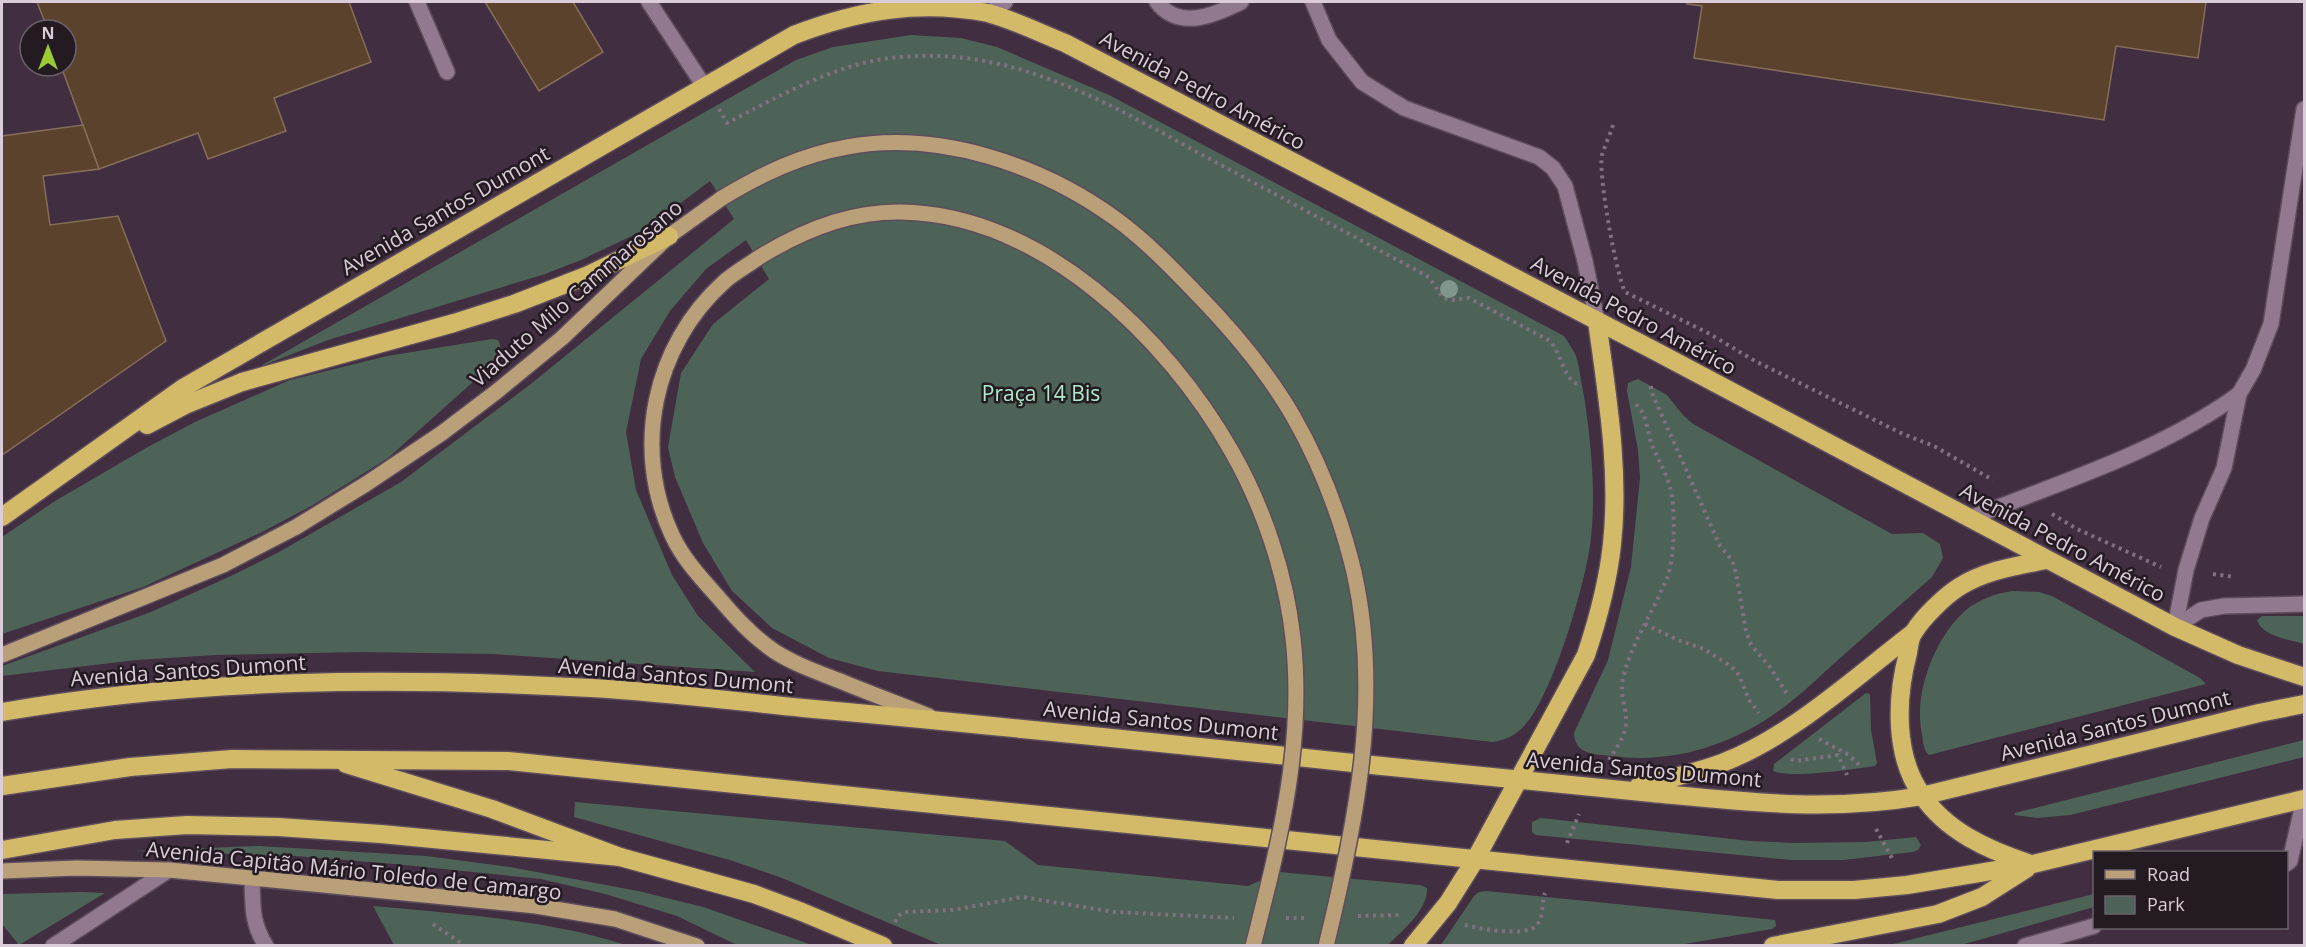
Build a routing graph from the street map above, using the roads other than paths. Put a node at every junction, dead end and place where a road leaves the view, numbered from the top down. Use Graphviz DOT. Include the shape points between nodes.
graph roads {
  1 [pos="417,2"];
  2 [pos="649,2"];
  3 [pos="1005,2"];
  4 [pos="1156,2"];
  5 [pos="1241,2"];
  6 [pos="1313,2"];
  7 [pos="938,5"];
  8 [pos="989,13"];
  9 [pos="447,72"];
  10 [pos="704,86"];
  11 [pos="2304,109"];
  12 [pos="669,236"];
  13 [pos="1597,321"];
  14 [pos="2239,394"];
  15 [pos="95,451"];
  16 [pos="2,517"];
  17 [pos="1970,518"];
  18 [pos="2046,560"];
  19 [pos="2304,603"];
  20 [pos="2175,627"];
  21 [pos="1913,633"];
  22 [pos="2,655"];
  23 [pos="2304,677"];
  24 [pos="2304,704"];
  25 [pos="2,712"];
  26 [pos="939,720"];
  27 [pos="327,758"];
  28 [pos="1520,780"];
  29 [pos="2,786"];
  30 [pos="1627,791"];
  31 [pos="1922,796"];
  32 [pos="2304,799"];
  33 [pos="2,849"];
  34 [pos="620,857"];
  35 [pos="1475,860"];
  36 [pos="2288,862"];
  37 [pos="2032,864"];
  38 [pos="169,870"];
  39 [pos="2,872"];
  40 [pos="252,879"];
  41 [pos="2093,926"];
  42 [pos="53,945"];
  43 [pos="266,945"];
  44 [pos="697,945"];
  45 [pos="882,945"];
  46 [pos="1253,945"];
  47 [pos="1326,945"];
  48 [pos="1413,945"];
  49 [pos="1773,945"];
  50 [pos="2025,945"];
  1 -- 9 [label="street"];
  2 -- 10 [label="street"];
  3 -- 8 [label="street"];
  4 -- 5 [label="street" via="1179,17 1196,19 1213,16"];
  6 -- 13 [label="street" via="1329,40 1362,82 1404,108 1539,157 1552,168 1565,186"];
  7 -- 8 [label="highway, Avenida Pedro Américo"];
  7 -- 10 [label="highway, Avenida Santos Dumont" via="890,7 836,19 795,35"];
  8 -- 13 [label="highway, Avenida Pedro Américo" via="1065,43"];
  10 -- 15 [label="highway, Avenida Santos Dumont" via="183,388"];
  11 -- 14 [label="street" via="2271,324"];
  12 -- 15 [label="highway" via="586,276 514,304 242,382 185,405"];
  12 -- 22 [label="main road, Viaduto Milo Cammarosano" via="562,338 442,433 366,484 224,565"];
  12 -- 47 [label="main road, Viaduto Milo Cammarosano, bridge" via="764,173 806,156 849,146 939,146 986,156 1032,172 1116,219 1154,250 1227,325 1262,368 1319,466 1354,573 1363,628 1365,740 1350,840"];
  13 -- 17 [label="highway, Avenida Pedro Américo"];
  13 -- 28 [label="highway" via="1613,449 1612,544 1606,585 1586,655"];
  14 -- 17 [label="street" via="2209,416 2156,444"];
  14 -- 20 [label="street" via="2224,468 2202,518 2186,570"];
  15 -- 16 [label="highway, Avenida Santos Dumont"];
  17 -- 18 [label="highway, Avenida Pedro Américo"];
  18 -- 20 [label="highway, Avenida Pedro Américo"];
  18 -- 21 [label="highway" via="1979,576 1944,599"];
  19 -- 20 [label="street" via="2201,610"];
  20 -- 23 [label="highway, Avenida Pedro Américo" via="2238,655"];
  21 -- 30 [label="highway" via="1805,716 1752,749 1722,763"];
  21 -- 31 [label="highway" via="1901,678 1900,706 1902,742"];
  24 -- 31 [label="highway, Avenida Santos Dumont"];
  25 -- 26 [label="highway, Avenida Santos Dumont" via="123,694 234,685 347,682 594,688"];
  26 -- 28 [label="highway, Avenida Santos Dumont"];
  26 -- 46 [label="main road, bridge" via="802,666 747,630 694,570 673,536 658,498 652,459 652,419 660,380 675,343 697,310 725,281 758,258 824,224 861,215 936,214 973,222 1039,252 1119,311 1179,373 1233,453 1271,542 1284,589 1297,685 1292,764"];
  27 -- 29 [label="highway" via="153,765"];
  27 -- 34 [label="highway" via="492,809"];
  27 -- 35 [label="highway" via="508,761"];
  28 -- 30 [label="highway, Avenida Santos Dumont"];
  28 -- 35 [label="highway"];
  30 -- 31 [label="highway, Avenida Santos Dumont" via="1806,806"];
  31 -- 37 [label="highway" via="1969,838 1992,851"];
  32 -- 36 [label="street"];
  32 -- 37 [label="highway"];
  33 -- 34 [label="highway" via="115,830 187,825 381,834"];
  34 -- 45 [label="highway" via="754,894"];
  35 -- 37 [label="highway" via="1778,890 1907,885"];
  35 -- 48 [label="highway" via="1437,920"];
  37 -- 49 [label="highway" via="1982,897 1938,914"];
  38 -- 39 [label="main road, Avenida Capitão Mário Toledo de Camargo" via="76,868"];
  38 -- 40 [label="main road, Avenida Capitão Mário Toledo de Camargo"];
  38 -- 42 [label="street"];
  40 -- 43 [label="street" via="253,917"];
  40 -- 44 [label="main road, Avenida Capitão Mário Toledo de Camargo" via="536,906 615,919"];
  41 -- 50 [label="street"];
}
